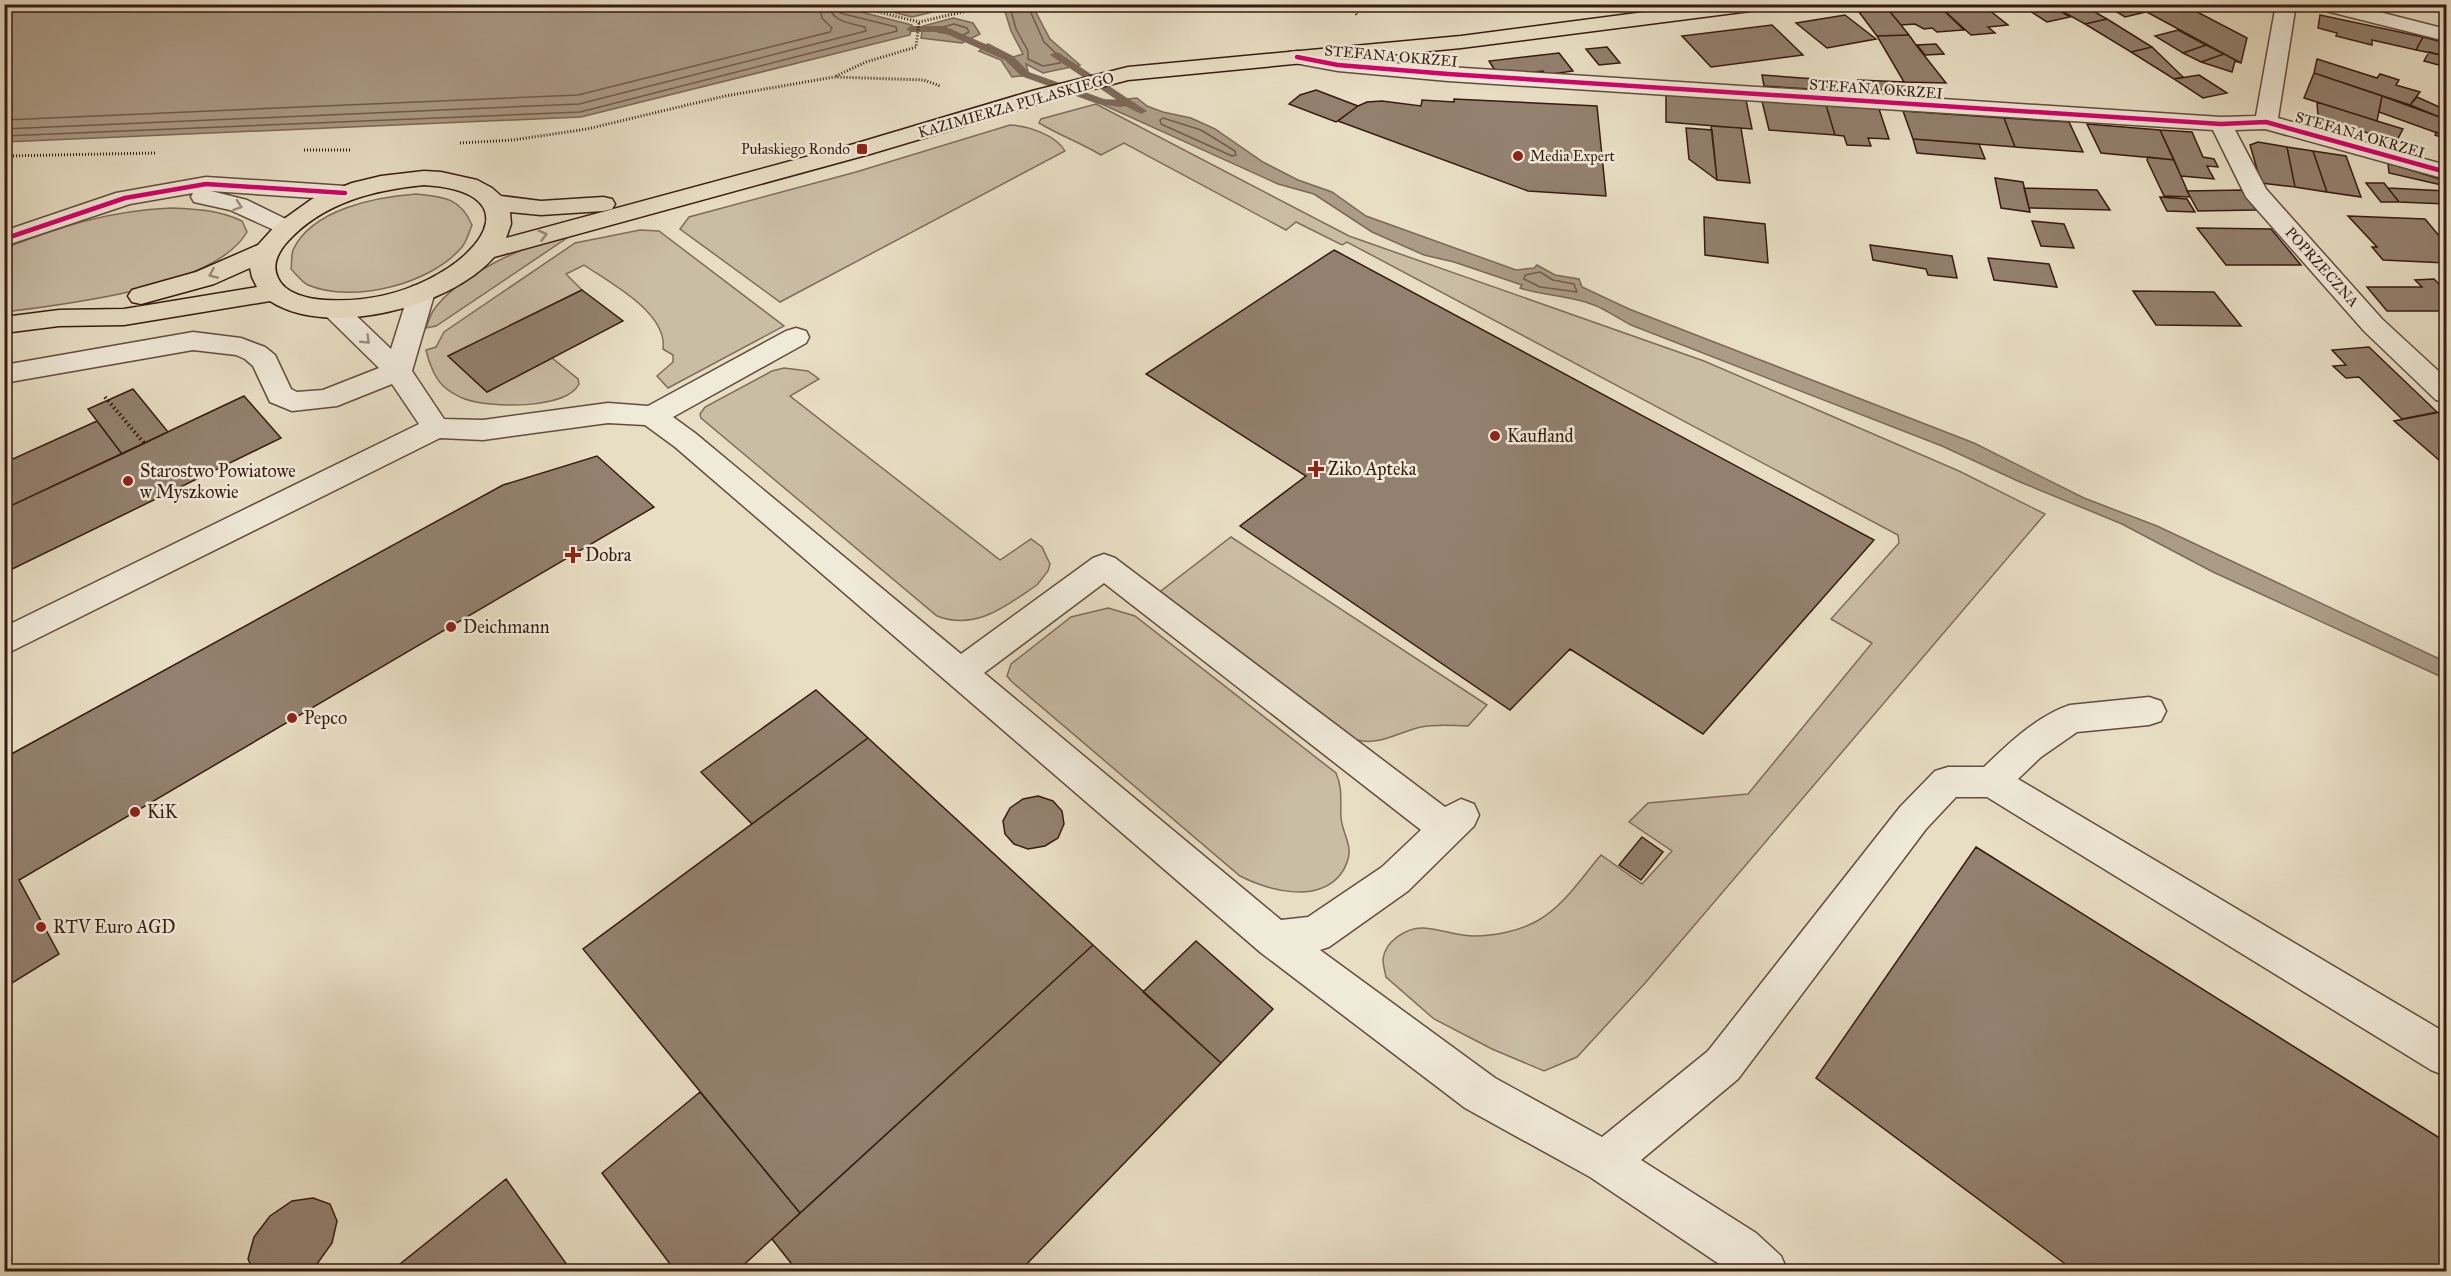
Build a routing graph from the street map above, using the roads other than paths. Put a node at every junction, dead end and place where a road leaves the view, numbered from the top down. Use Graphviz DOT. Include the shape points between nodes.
graph roads {
  1 [pos="1758,4"];
  2 [pos="2286,4"];
  3 [pos="2321,4"];
  4 [pos="2446,35"];
  5 [pos="1297,57"];
  6 [pos="2266,122"];
  7 [pos="2221,124"];
  8 [pos="2446,172"];
  9 [pos="709,190"];
  10 [pos="160,191"];
  11 [pos="345,193"];
  12 [pos="495,203"];
  13 [pos="285,228"];
  14 [pos="4,239"];
  15 [pos="266,251"];
  16 [pos="486,251"];
  17 [pos="274,292"];
  18 [pos="422,292"];
  19 [pos="334,309"];
  20 [pos="59,318"];
  21 [pos="4,325"];
  22 [pos="796,337"];
  23 [pos="398,371"];
  24 [pos="4,374"];
  25 [pos="2446,393"];
  26 [pos="652,416"];
  27 [pos="436,428"];
  28 [pos="4,642"];
  29 [pos="959,674"];
  30 [pos="2149,711"];
  31 [pos="1992,782"];
  32 [pos="1274,939"];
  33 [pos="2446,1056"];
  34 [pos="1605,1162"];
  35 [pos="1765,1272"];
  1 -- 5 [label="main road, KAZIMIERZA PUŁASKIEGO" via="1461,42"];
  2 -- 6 [label="street"];
  3 -- 4 [label="street"];
  5 -- 7 [label="street, STEFANA OKRZEI" via="1338,65 1448,74"];
  5 -- 9 [label="main road, KAZIMIERZA PUŁASKIEGO" via="1128,74"];
  6 -- 7 [label="street, STEFANA OKRZEI"];
  6 -- 8 [label="street, STEFANA OKRZEI"];
  7 -- 25 [label="street, POPRZECZNA" via="2255,192 2373,325"];
  9 -- 12 [label="main road, KAZIMIERZA PUŁASKIEGO" via="541,208"];
  16 -- 9 [label="main road, KAZIMIERZA PUŁASKIEGO, one-way"];
  10 -- 11 [label="street" via="206,183"];
  10 -- 13 [label="street, one-way" via="238,205"];
  10 -- 14 [label="street" via="102,204"];
  11 -- 12 [label="main road" via="399,180 448,180 468,184"];
  11 -- 13 [label="main road"];
  12 -- 16 [label="main road" via="500,217 498,233"];
  13 -- 15 [label="main road"];
  15 -- 17 [label="main road" via="262,266 265,280"];
  15 -- 20 [label="main road, one-way" via="205,278"];
  16 -- 18 [label="main road" via="455,276"];
  17 -- 19 [label="main road" via="290,301"];
  17 -- 20 [label="main road" via="124,317"];
  18 -- 19 [label="main road" via="393,302"];
  18 -- 23 [label="street"];
  19 -- 23 [label="street, one-way"];
  20 -- 21 [label="main road"];
  22 -- 26 [label="street"];
  23 -- 24 [label="street" via="327,399 292,402 280,395 265,361 255,352 193,341"];
  23 -- 27 [label="street"];
  26 -- 27 [label="street" via="608,413 483,430"];
  26 -- 29 [label="street"];
  27 -- 28 [label="street"];
  29 -- 32 [label="street"];
  29 -- 32 [label="street" via="1104,566 1454,822 1395,879 1315,934"];
  30 -- 31 [label="street" via="2070,719 2029,747"];
  31 -- 33 [label="street"];
  31 -- 34 [label="street" via="1948,782 1913,818 1723,1065"];
  32 -- 34 [label="street" via="1480,1093"];
  34 -- 35 [label="street" via="1740,1249"];
}
